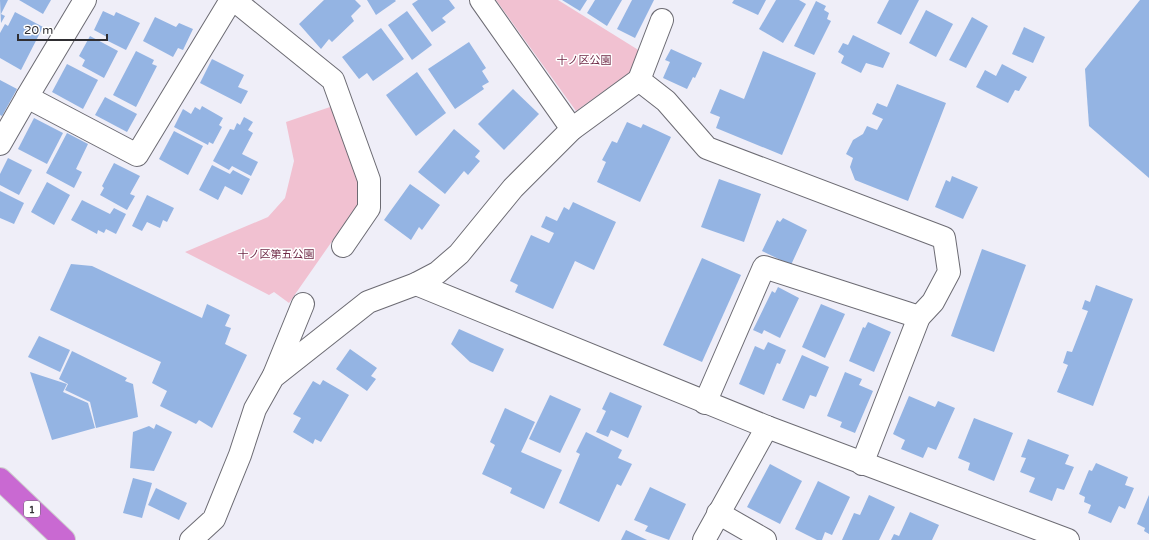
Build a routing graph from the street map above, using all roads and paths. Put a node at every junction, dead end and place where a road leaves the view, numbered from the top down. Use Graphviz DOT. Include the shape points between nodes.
graph roads {
  1 [pos="85,0"];
  2 [pos="233,0"];
  3 [pos="481,0"];
  4 [pos="662,20"];
  5 [pos="639,80"];
  6 [pos="27,97"];
  7 [pos="572,130"];
  8 [pos="0,144"];
  9 [pos="343,246"];
  10 [pos="416,284"];
  11 [pos="303,304"];
  12 [pos="919,317"];
  13 [pos="273,377"];
  14 [pos="705,403"];
  15 [pos="767,427"];
  16 [pos="862,464"];
  17 [pos="0,479"];
  18 [pos="718,513"];
  19 [pos="64,540"];
  20 [pos="191,540"];
  21 [pos="704,540"];
  22 [pos="765,540"];
  23 [pos="1068,540"];
  1 -- 6 [label="street"];
  2 -- 6 [label="street" via="137,155"];
  2 -- 9 [label="street" via="333,80 369,180 369,208"];
  3 -- 7 [label="street"];
  4 -- 5 [label="street"];
  5 -- 7 [label="street"];
  5 -- 12 [label="street" via="666,101 707,148 944,238 949,272 933,302"];
  6 -- 8 [label="street"];
  7 -- 10 [label="street" via="513,188 459,254 437,273"];
  10 -- 13 [label="street" via="368,302"];
  10 -- 14 [label="street"];
  11 -- 13 [label="street"];
  12 -- 14 [label="street" via="764,267"];
  12 -- 16 [label="street"];
  13 -- 20 [label="street" via="256,409 214,519"];
  14 -- 15 [label="street"];
  15 -- 16 [label="street"];
  15 -- 18 [label="street"];
  16 -- 23 [label="street"];
  17 -- 19 [label="highway, 1"];
  18 -- 21 [label="street"];
  18 -- 22 [label="street"];
}
